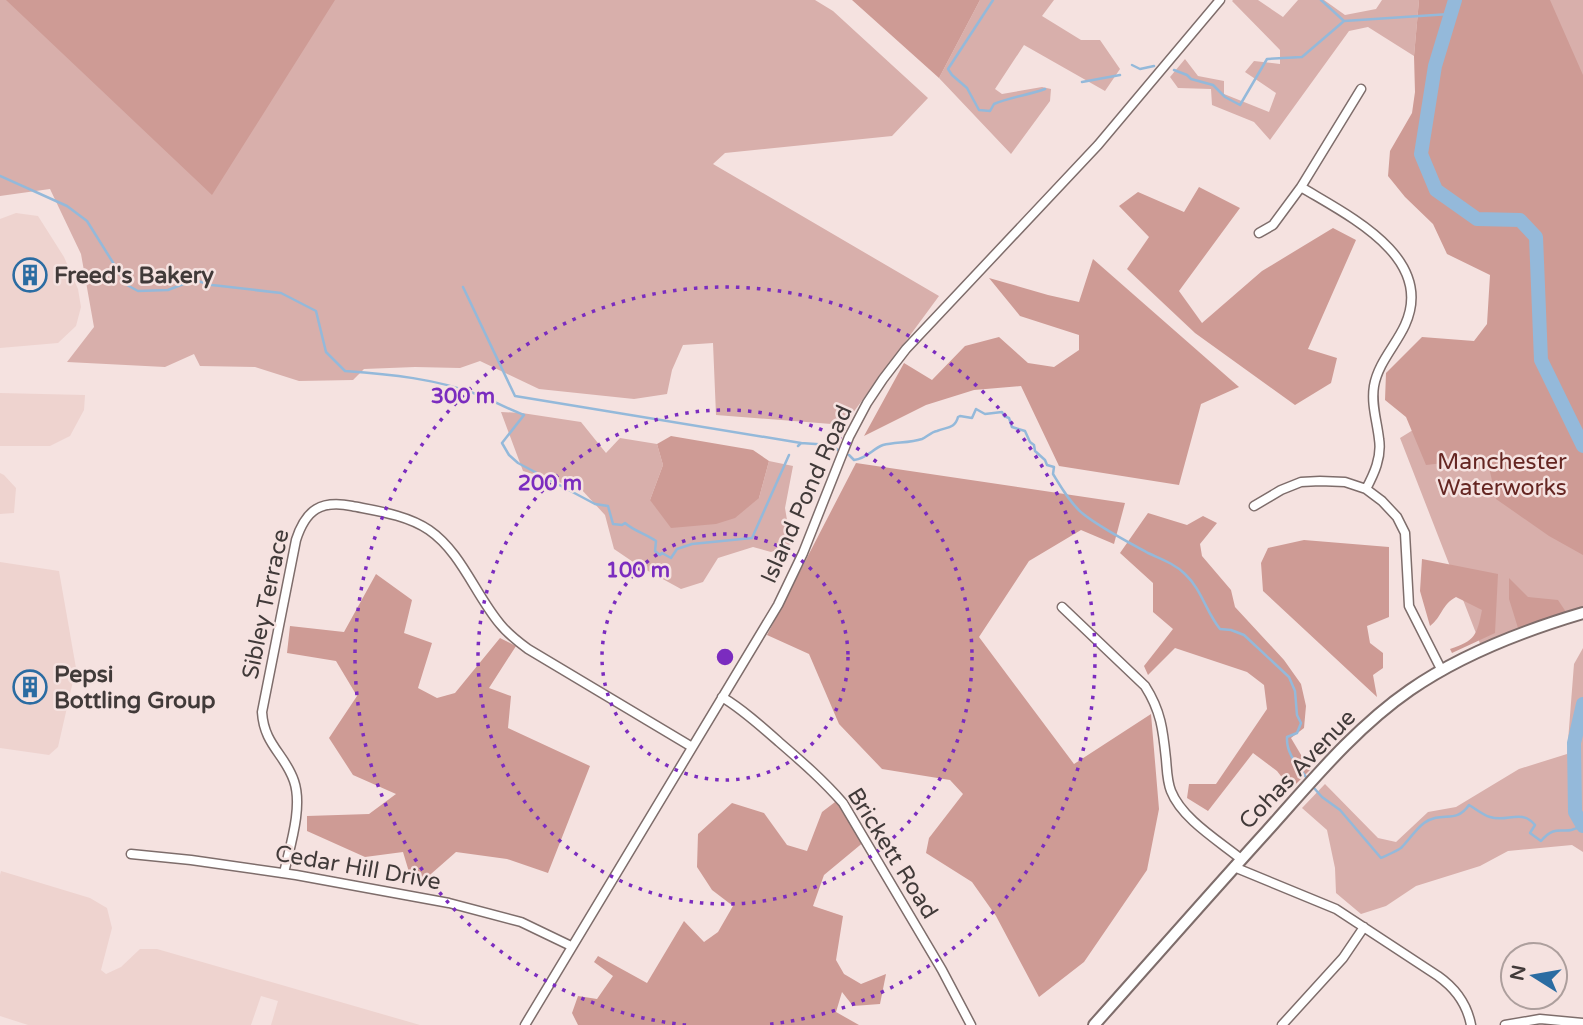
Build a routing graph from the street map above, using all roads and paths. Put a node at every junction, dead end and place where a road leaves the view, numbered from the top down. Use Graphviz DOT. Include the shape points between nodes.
graph roads {
  1 [pos="1220,0"];
  2 [pos="1361,89"];
  3 [pos="1301,187"];
  4 [pos="1259,233"];
  5 [pos="1366,489"];
  6 [pos="1254,506"];
  7 [pos="1062,607"];
  8 [pos="1583,613"];
  9 [pos="1442,670"];
  10 [pos="722,696"];
  11 [pos="692,747"];
  12 [pos="131,854"];
  13 [pos="1238,863"];
  14 [pos="284,873"];
  15 [pos="1364,927"];
  16 [pos="571,946"];
  17 [pos="1583,1023"];
  18 [pos="524,1025"];
  19 [pos="971,1025"];
  20 [pos="1094,1025"];
  21 [pos="1282,1025"];
  22 [pos="1471,1025"];
  23 [pos="1506,1025"];
  1 -- 10 [label="street, Island Pond Road" via="1098,145 883,379 849,437 786,588"];
  2 -- 3 [label="street"];
  3 -- 4 [label="street" via="1273,225"];
  3 -- 5 [label="street" via="1377,235 1399,258 1409,278 1411,309 1374,384 1380,442 1376,471"];
  5 -- 6 [label="street" via="1345,482 1301,482"];
  5 -- 9 [label="street" via="1397,517 1405,533 1409,606"];
  7 -- 13 [label="street" via="1145,686 1160,717 1172,793 1189,818"];
  8 -- 9 [label="street, Cohas Avenue" via="1512,637"];
  9 -- 13 [label="street, Cohas Avenue" via="1363,728"];
  10 -- 11 [label="street, Island Pond Road"];
  10 -- 19 [label="street, Brickett Road" via="759,724 843,803"];
  11 -- 14 [label="street, Sibley Terrace" via="512,637 456,558 429,530 393,515 327,504 303,521 296,540 262,712 265,732 291,772 297,791"];
  11 -- 16 [label="street, Island Pond Road"];
  12 -- 14 [label="street, Cedar Hill Drive"];
  13 -- 15 [label="street"];
  13 -- 20 [label="street, Cohas Avenue"];
  14 -- 16 [label="street, Cedar Hill Drive" via="504,916"];
  15 -- 21 [label="street" via="1343,958"];
  15 -- 22 [label="street" via="1447,982 1466,1007"];
  16 -- 18 [label="street, Island Pond Road"];
  17 -- 23 [label="street" via="1540,1019"];
}
